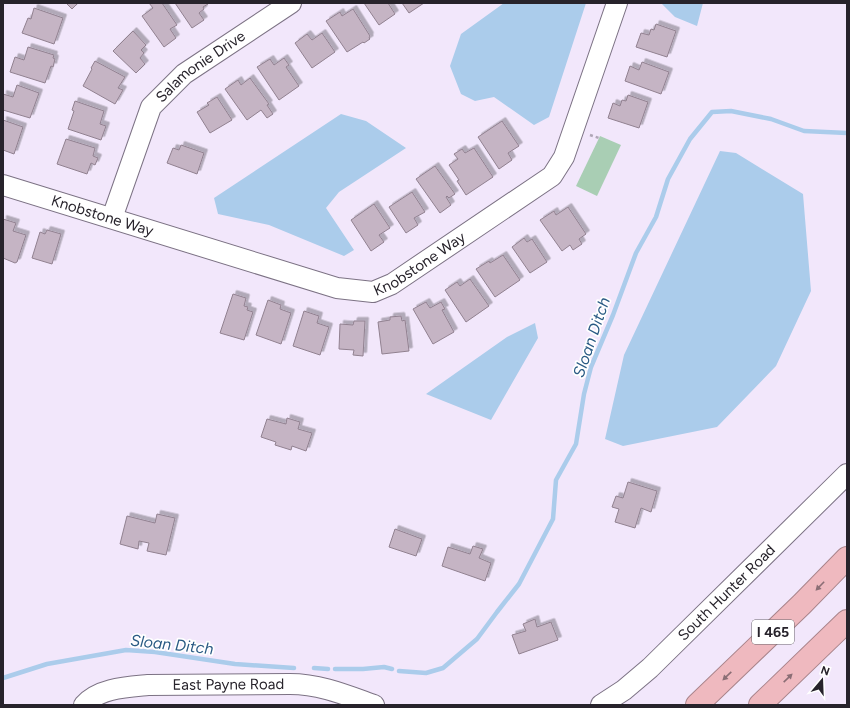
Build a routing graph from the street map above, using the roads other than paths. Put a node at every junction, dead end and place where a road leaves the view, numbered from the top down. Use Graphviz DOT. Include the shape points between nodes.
graph roads {
  1 [pos="291,3"];
  2 [pos="617,3"];
  3 [pos="3,184"];
  4 [pos="112,218"];
  5 [pos="847,474"];
  6 [pos="847,558"];
  7 [pos="847,621"];
  8 [pos="84,705"];
  9 [pos="374,705"];
  10 [pos="601,705"];
  11 [pos="697,705"];
  12 [pos="760,705"];
  1 -- 4 [label="street, Salamonie Drive" via="184,74 151,107"];
  2 -- 4 [label="street, Knobstone Way" via="564,157 552,176 392,284 373,292 337,288"];
  3 -- 4 [label="street, Knobstone Way"];
  5 -- 10 [label="street, South Hunter Road" via="650,668"];
  6 -- 11 [label="highway, I 465, one-way"];
  12 -- 7 [label="highway, I 465, one-way"];
  8 -- 9 [label="street, East Payne Road" via="104,692 126,687 295,684 325,688"];
}
